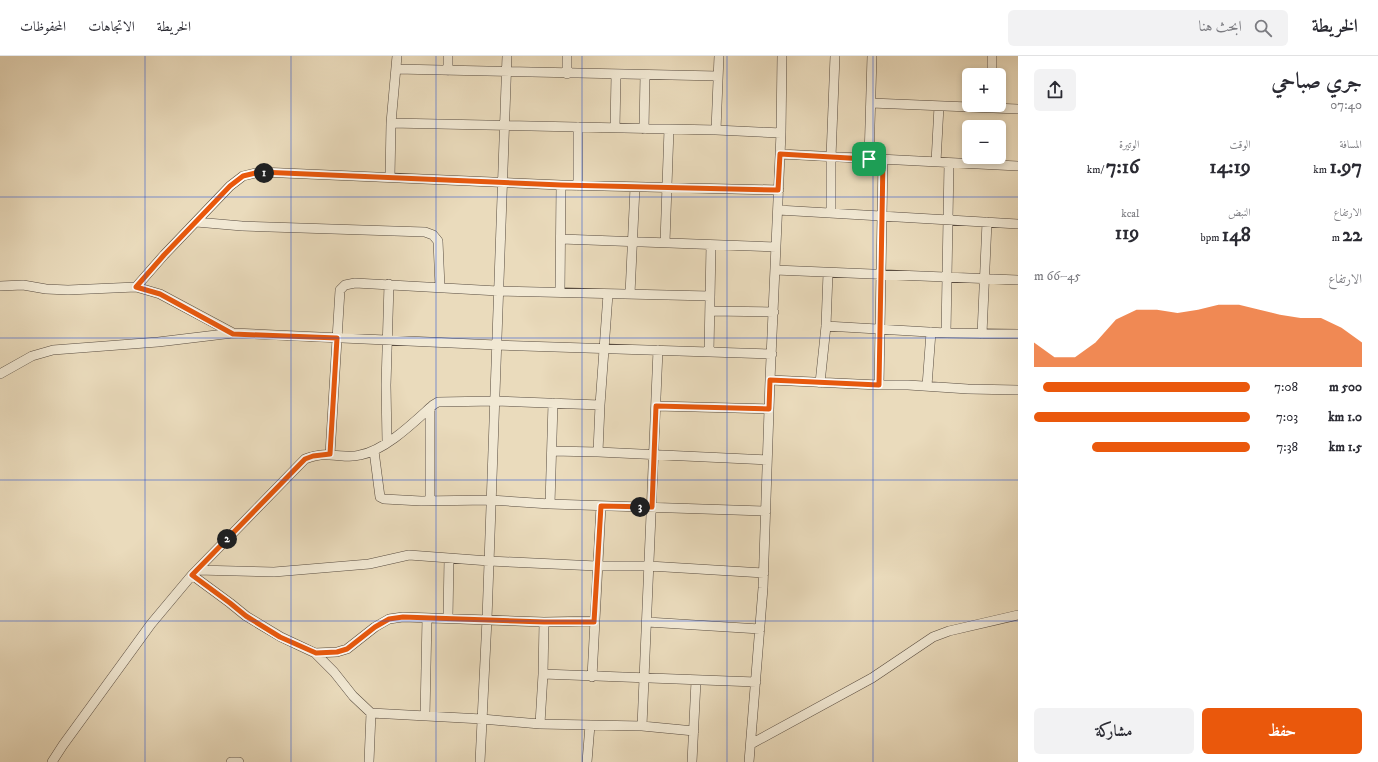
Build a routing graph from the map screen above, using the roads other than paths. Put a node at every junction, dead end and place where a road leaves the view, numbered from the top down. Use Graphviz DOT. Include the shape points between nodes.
graph roads {
  1 [pos="397,56"];
  2 [pos="448,56"];
  3 [pos="507,56"];
  4 [pos="567,56"];
  5 [pos="719,56"];
  6 [pos="782,56"];
  7 [pos="835,56"];
  8 [pos="872,56"];
  9 [pos="992,56"];
  10 [pos="992,68"];
  11 [pos="396,69"];
  12 [pos="448,71"];
  13 [pos="506,72"];
  14 [pos="567,74"];
  15 [pos="616,74"];
  16 [pos="645,75"];
  17 [pos="718,76"];
  18 [pos="872,103"];
  19 [pos="939,106"];
  20 [pos="962,106"];
  21 [pos="1006,108"];
  22 [pos="1018,109"];
  23 [pos="392,124"];
  24 [pos="505,126"];
  25 [pos="578,127"];
  26 [pos="615,128"];
  27 [pos="644,129"];
  28 [pos="668,129"];
  29 [pos="716,130"];
  30 [pos="781,133"];
  31 [pos="780,154"];
  32 [pos="831,157"];
  33 [pos="869,159"];
  34 [pos="883,160"];
  35 [pos="936,162"];
  36 [pos="949,163"];
  37 [pos="1018,166"];
  38 [pos="390,177"];
  39 [pos="503,183"];
  40 [pos="561,185"];
  41 [pos="578,186"];
  42 [pos="635,187"];
  43 [pos="666,188"];
  44 [pos="778,190"];
  45 [pos="778,210"];
  46 [pos="831,213"];
  47 [pos="882,216"];
  48 [pos="949,220"];
  49 [pos="196,222"];
  50 [pos="987,222"];
  51 [pos="1018,224"];
  52 [pos="561,239"];
  53 [pos="633,241"];
  54 [pos="665,242"];
  55 [pos="711,245"];
  56 [pos="776,247"];
  57 [pos="775,270"];
  58 [pos="828,273"];
  59 [pos="880,275"];
  60 [pos="947,278"];
  61 [pos="984,280"];
  62 [pos="1018,280"];
  63 [pos="389,284"];
  64 [pos="0,286"];
  65 [pos="136,287"];
  66 [pos="440,287"];
  67 [pos="498,291"];
  68 [pos="560,292"];
  69 [pos="608,294"];
  70 [pos="630,294"];
  71 [pos="710,296"];
  72 [pos="710,311"];
  73 [pos="774,312"];
  74 [pos="826,326"];
  75 [pos="879,329"];
  76 [pos="931,332"];
  77 [pos="946,333"];
  78 [pos="233,334"];
  79 [pos="982,334"];
  80 [pos="1018,334"];
  81 [pos="337,338"];
  82 [pos="387,341"];
  83 [pos="496,345"];
  84 [pos="605,349"];
  85 [pos="658,350"];
  86 [pos="709,352"];
  87 [pos="772,354"];
  88 [pos="0,374"];
  89 [pos="770,380"];
  90 [pos="820,383"];
  91 [pos="879,385"];
  92 [pos="927,386"];
  93 [pos="1018,390"];
  94 [pos="495,401"];
  95 [pos="553,403"];
  96 [pos="600,405"];
  97 [pos="656,406"];
  98 [pos="430,408"];
  99 [pos="769,409"];
  100 [pos="387,442"];
  101 [pos="374,450"];
  102 [pos="552,451"];
  103 [pos="598,452"];
  104 [pos="330,454"];
  105 [pos="654,455"];
  106 [pos="767,460"];
  107 [pos="490,500"];
  108 [pos="430,501"];
  109 [pos="550,504"];
  110 [pos="601,506"];
  111 [pos="652,507"];
  112 [pos="766,511"];
  113 [pos="449,558"];
  114 [pos="489,561"];
  115 [pos="597,566"];
  116 [pos="649,566"];
  117 [pos="195,572"];
  118 [pos="764,573"];
  119 [pos="1018,615"];
  120 [pos="427,618"];
  121 [pos="448,618"];
  122 [pos="487,619"];
  123 [pos="544,622"];
  124 [pos="594,622"];
  125 [pos="647,622"];
  126 [pos="760,629"];
  127 [pos="316,653"];
  128 [pos="543,674"];
  129 [pos="592,676"];
  130 [pos="644,679"];
  131 [pos="696,681"];
  132 [pos="756,682"];
  133 [pos="371,713"];
  134 [pos="426,716"];
  135 [pos="482,718"];
  136 [pos="540,724"];
  137 [pos="590,725"];
  138 [pos="642,726"];
  139 [pos="694,731"];
  140 [pos="751,744"];
  141 [pos="52,762"];
  142 [pos="232,762"];
  143 [pos="239,762"];
  144 [pos="369,762"];
  145 [pos="480,762"];
  146 [pos="587,762"];
  147 [pos="692,762"];
  148 [pos="749,762"];
  1 -- 11 [label="street"];
  2 -- 12 [label="street"];
  3 -- 13 [label="street"];
  4 -- 14 [label="street"];
  5 -- 17 [label="street"];
  6 -- 30 [label="street"];
  7 -- 32 [label="street"];
  8 -- 18 [label="street"];
  9 -- 10 [label="street"];
  11 -- 12 [label="street"];
  11 -- 23 [label="street"];
  12 -- 13 [label="street"];
  13 -- 14 [label="street"];
  13 -- 24 [label="street"];
  14 -- 15 [label="street"];
  15 -- 16 [label="street"];
  15 -- 26 [label="street"];
  16 -- 17 [label="street"];
  16 -- 27 [label="street"];
  17 -- 29 [label="street"];
  18 -- 19 [label="street"];
  18 -- 33 [label="street"];
  19 -- 20 [label="street"];
  19 -- 35 [label="street"];
  21 -- 22 [label="street"];
  23 -- 24 [label="street"];
  23 -- 38 [label="street"];
  24 -- 25 [label="street"];
  24 -- 39 [label="street"];
  25 -- 26 [label="street"];
  25 -- 41 [label="street"];
  26 -- 27 [label="street"];
  27 -- 28 [label="street"];
  28 -- 29 [label="street"];
  28 -- 43 [label="street"];
  29 -- 30 [label="street"];
  30 -- 31 [label="street"];
  31 -- 32 [label="street"];
  31 -- 44 [label="street"];
  32 -- 33 [label="street"];
  32 -- 46 [label="street"];
  33 -- 34 [label="street"];
  34 -- 35 [label="street"];
  34 -- 47 [label="street"];
  35 -- 36 [label="street"];
  36 -- 37 [label="street"];
  36 -- 48 [label="street"];
  38 -- 39 [label="street"];
  38 -- 49 [label="street" via="260,172 243,176 230,186"];
  39 -- 40 [label="street"];
  39 -- 67 [label="street"];
  40 -- 41 [label="street"];
  40 -- 52 [label="street"];
  41 -- 42 [label="street"];
  42 -- 43 [label="street"];
  42 -- 53 [label="street"];
  43 -- 44 [label="street"];
  43 -- 54 [label="street"];
  44 -- 45 [label="street"];
  45 -- 46 [label="street"];
  45 -- 56 [label="street"];
  46 -- 47 [label="street"];
  47 -- 48 [label="street"];
  47 -- 59 [label="street"];
  48 -- 50 [label="street"];
  48 -- 60 [label="street"];
  49 -- 65 [label="street"];
  49 -- 66 [label="street" via="425,232 438,240"];
  50 -- 51 [label="street"];
  50 -- 61 [label="street"];
  52 -- 53 [label="street"];
  52 -- 68 [label="street"];
  53 -- 54 [label="street"];
  53 -- 70 [label="street"];
  54 -- 55 [label="street"];
  55 -- 56 [label="street"];
  55 -- 71 [label="street"];
  56 -- 57 [label="street"];
  57 -- 58 [label="street"];
  57 -- 73 [label="street"];
  58 -- 59 [label="street"];
  58 -- 74 [label="street"];
  59 -- 60 [label="street"];
  59 -- 75 [label="street"];
  60 -- 61 [label="street"];
  60 -- 77 [label="street"];
  61 -- 62 [label="street"];
  61 -- 79 [label="street"];
  63 -- 66 [label="street"];
  63 -- 81 [label="street" via="355,282 345,285 340,290"];
  63 -- 82 [label="street"];
  64 -- 65 [label="street" via="23,285 68,290"];
  65 -- 78 [label="street" via="160,294"];
  66 -- 67 [label="street"];
  67 -- 68 [label="street"];
  67 -- 83 [label="street"];
  68 -- 69 [label="street"];
  69 -- 70 [label="street"];
  69 -- 84 [label="street"];
  70 -- 71 [label="street"];
  71 -- 72 [label="street"];
  72 -- 73 [label="street"];
  72 -- 86 [label="street"];
  73 -- 87 [label="street"];
  74 -- 75 [label="street"];
  74 -- 90 [label="street"];
  75 -- 76 [label="street"];
  75 -- 91 [label="street"];
  76 -- 77 [label="street"];
  76 -- 92 [label="street"];
  77 -- 79 [label="street"];
  78 -- 81 [label="street"];
  78 -- 88 [label="street" via="53,350 32,356"];
  79 -- 80 [label="street"];
  81 -- 82 [label="street"];
  81 -- 104 [label="street"];
  82 -- 83 [label="street"];
  82 -- 100 [label="street"];
  83 -- 84 [label="street"];
  83 -- 94 [label="street"];
  84 -- 85 [label="street"];
  84 -- 96 [label="street"];
  85 -- 86 [label="street"];
  85 -- 97 [label="street"];
  86 -- 87 [label="street"];
  87 -- 89 [label="street"];
  89 -- 90 [label="street"];
  89 -- 99 [label="street"];
  90 -- 91 [label="street"];
  91 -- 92 [label="street"];
  92 -- 93 [label="street"];
  94 -- 95 [label="street"];
  94 -- 98 [label="street" via="438,402"];
  94 -- 107 [label="street"];
  95 -- 96 [label="street"];
  95 -- 102 [label="street"];
  96 -- 103 [label="street"];
  97 -- 99 [label="street"];
  97 -- 105 [label="street"];
  98 -- 100 [label="street"];
  98 -- 108 [label="street"];
  99 -- 106 [label="street"];
  100 -- 101 [label="street"];
  101 -- 104 [label="street" via="360,456"];
  101 -- 108 [label="street" via="382,499"];
  102 -- 103 [label="street"];
  102 -- 109 [label="street"];
  103 -- 105 [label="street"];
  104 -- 117 [label="street" via="305,459"];
  105 -- 106 [label="street"];
  105 -- 111 [label="street"];
  106 -- 112 [label="street"];
  107 -- 108 [label="street"];
  107 -- 109 [label="street"];
  107 -- 114 [label="street"];
  109 -- 110 [label="street"];
  110 -- 111 [label="street"];
  110 -- 115 [label="street"];
  111 -- 112 [label="street"];
  111 -- 116 [label="street"];
  112 -- 118 [label="street"];
  113 -- 114 [label="street"];
  113 -- 117 [label="street" via="409,555 369,564 274,572"];
  113 -- 121 [label="street"];
  114 -- 115 [label="street"];
  114 -- 122 [label="street"];
  115 -- 116 [label="street"];
  115 -- 124 [label="street"];
  116 -- 118 [label="street"];
  116 -- 125 [label="street"];
  117 -- 127 [label="street" via="246,616 280,637"];
  117 -- 141 [label="street" via="151,624"];
  118 -- 126 [label="street"];
  119 -- 140 [label="street" via="933,637 872,678"];
  120 -- 121 [label="street"];
  120 -- 127 [label="street" via="389,619 347,649"];
  120 -- 134 [label="street"];
  121 -- 122 [label="street"];
  122 -- 123 [label="street"];
  122 -- 135 [label="street"];
  123 -- 124 [label="street"];
  123 -- 128 [label="street"];
  124 -- 129 [label="street"];
  125 -- 126 [label="street"];
  125 -- 130 [label="street"];
  126 -- 132 [label="street"];
  127 -- 133 [label="street"];
  128 -- 129 [label="street"];
  128 -- 136 [label="street"];
  129 -- 130 [label="street"];
  130 -- 131 [label="street"];
  130 -- 138 [label="street"];
  131 -- 132 [label="street"];
  131 -- 139 [label="street"];
  132 -- 140 [label="street"];
  133 -- 134 [label="street"];
  133 -- 144 [label="street"];
  134 -- 135 [label="street"];
  135 -- 136 [label="street"];
  135 -- 145 [label="street"];
  136 -- 137 [label="street"];
  137 -- 138 [label="street"];
  137 -- 146 [label="street"];
  138 -- 139 [label="street"];
  139 -- 147 [label="street"];
  140 -- 148 [label="street"];
  142 -- 143 [label="street"];
}
